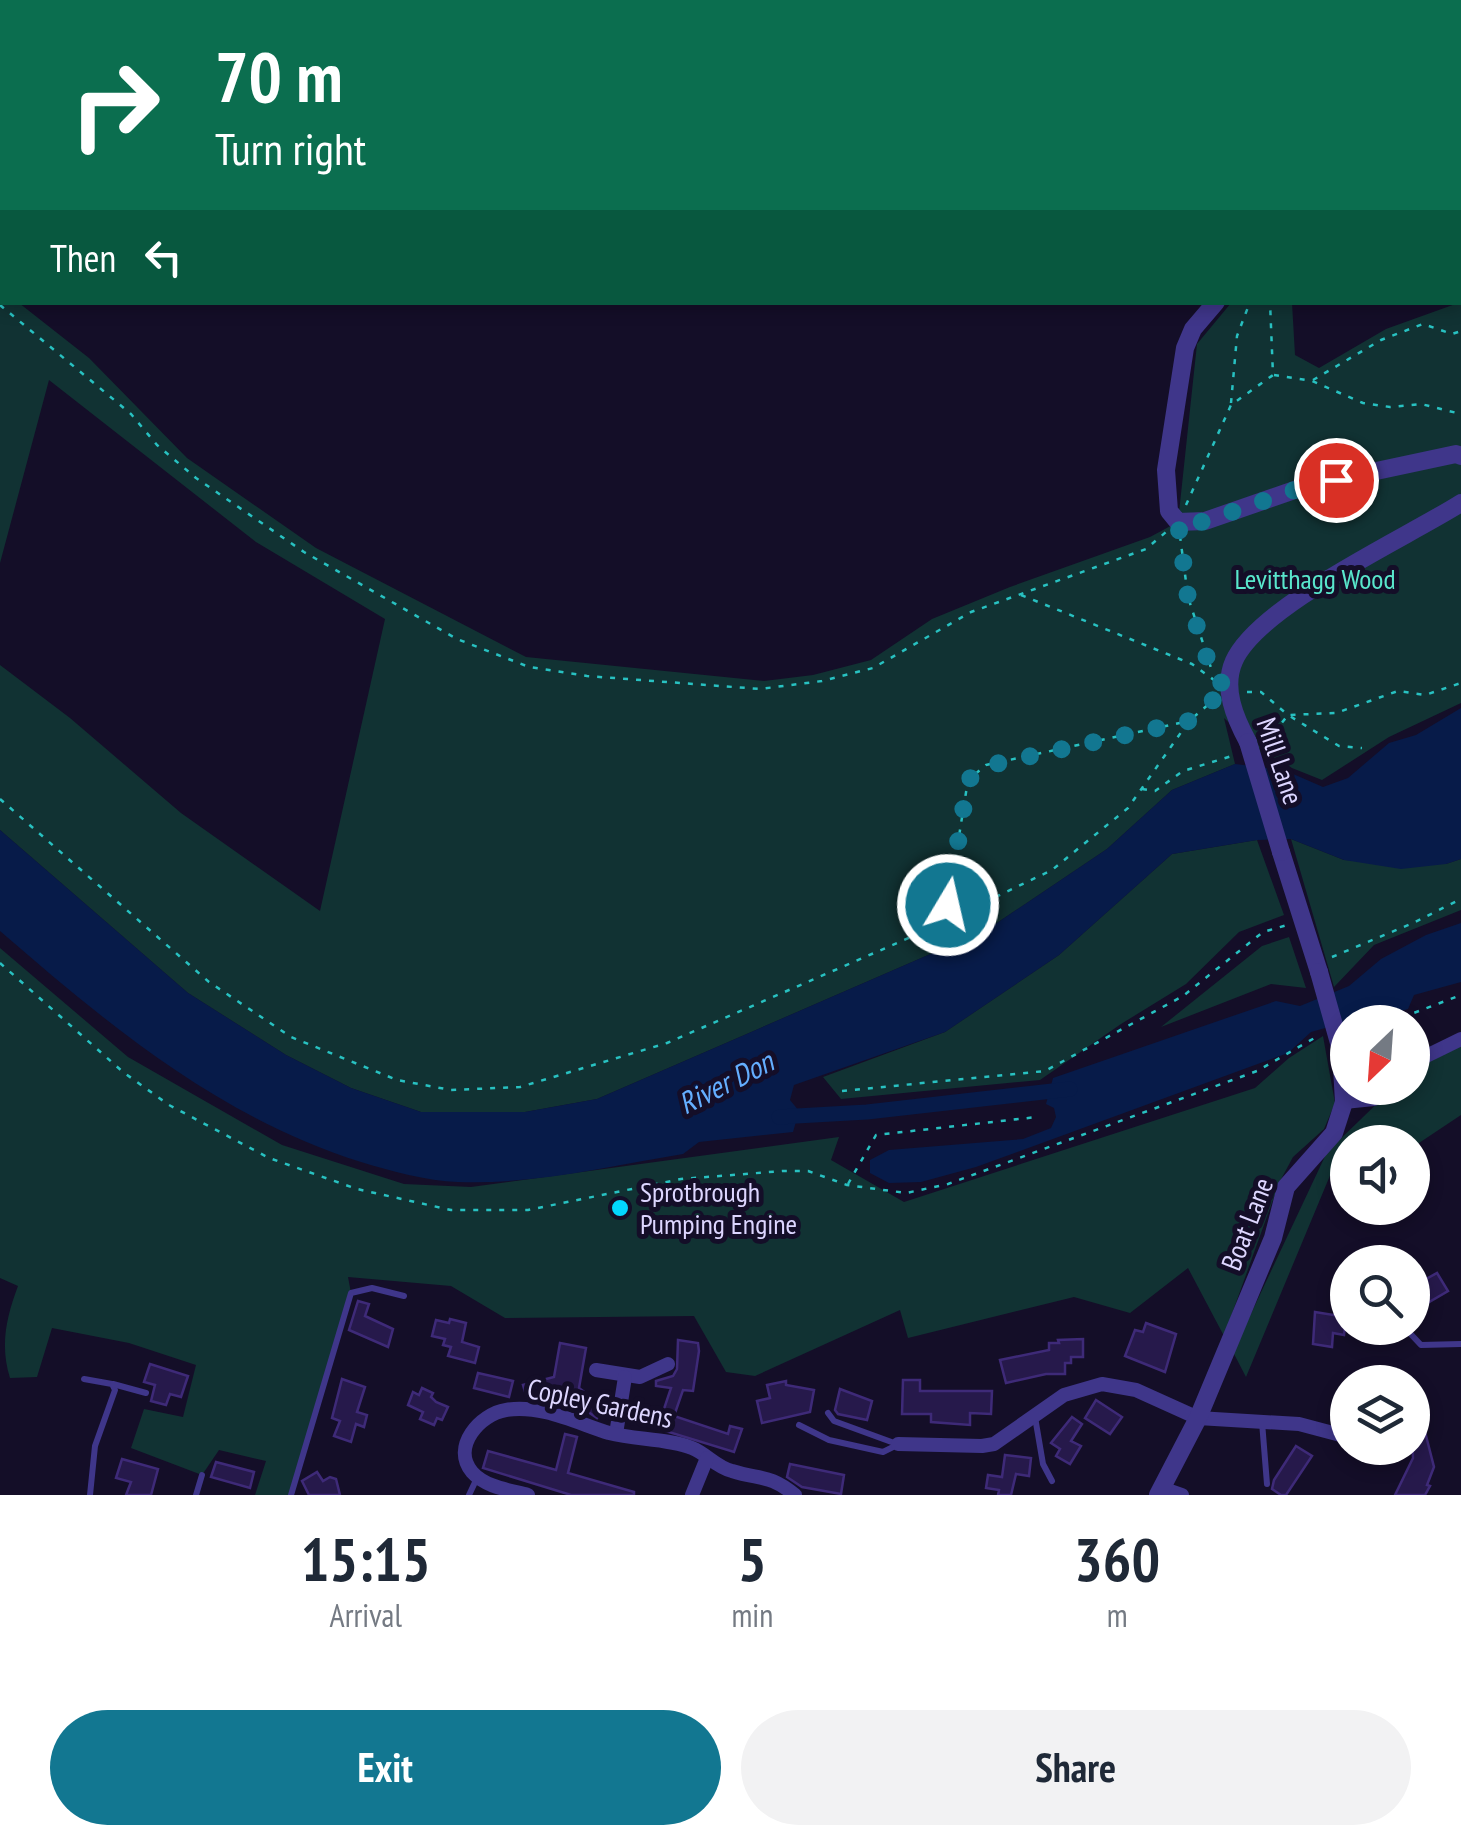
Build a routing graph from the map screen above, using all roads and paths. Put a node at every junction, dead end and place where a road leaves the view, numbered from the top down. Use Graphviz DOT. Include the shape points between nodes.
graph roads {
  1 [pos="1214,305"];
  2 [pos="1249,305"];
  3 [pos="1270,305"];
  4 [pos="0,306"];
  5 [pos="1461,331"];
  6 [pos="1273,375"];
  7 [pos="1312,381"];
  8 [pos="1230,405"];
  9 [pos="1461,414"];
  10 [pos="1461,456"];
  11 [pos="1461,503"];
  12 [pos="1178,522"];
  13 [pos="1020,594"];
  14 [pos="1461,683"];
  15 [pos="1229,691"];
  16 [pos="1288,715"];
  17 [pos="1189,721"];
  18 [pos="1253,746"];
  19 [pos="1362,748"];
  20 [pos="1141,789"];
  21 [pos="0,799"];
  22 [pos="1461,899"];
  23 [pos="1303,921"];
  24 [pos="934,926"];
  25 [pos="0,963"];
  26 [pos="1318,968"];
  27 [pos="1461,994"];
  28 [pos="1430,1006"];
  29 [pos="1330,1011"];
  30 [pos="1324,1032"];
  31 [pos="1461,1039"];
  32 [pos="1430,1054"];
  33 [pos="842,1091"];
  34 [pos="1343,1105"];
  35 [pos="1037,1117"];
  36 [pos="847,1185"];
  37 [pos="404,1296"];
  38 [pos="1461,1344"];
  39 [pos="1424,1345"];
  40 [pos="668,1364"];
  41 [pos="596,1370"];
  42 [pos="625,1376"];
  43 [pos="84,1379"];
  44 [pos="112,1384"];
  45 [pos="146,1393"];
  46 [pos="828,1413"];
  47 [pos="1035,1415"];
  48 [pos="1198,1418"];
  49 [pos="1262,1421"];
  50 [pos="798,1424"];
  51 [pos="1330,1432"];
  52 [pos="616,1434"];
  53 [pos="898,1444"];
  54 [pos="707,1458"];
  55 [pos="202,1475"];
  56 [pos="478,1476"];
  57 [pos="1052,1481"];
  58 [pos="1267,1484"];
  59 [pos="1160,1492"];
  60 [pos="90,1495"];
  61 [pos="196,1495"];
  62 [pos="292,1495"];
  63 [pos="469,1495"];
  64 [pos="528,1495"];
  65 [pos="692,1495"];
  66 [pos="795,1495"];
  67 [pos="1182,1495"];
  1 -- 12 [label="street" via="1184,348 1166,470 1169,511"];
  2 -- 8 [label="path" via="1236,336"];
  3 -- 6 [label="path"];
  4 -- 13 [label="path" via="131,414 196,478 304,552 457,639 529,667 760,689 822,681 874,668 971,612"];
  5 -- 7 [label="path" via="1422,324 1380,340"];
  6 -- 7 [label="path"];
  6 -- 8 [label="path"];
  7 -- 9 [label="path" via="1363,403 1420,404"];
  8 -- 12 [label="path"];
  10 -- 12 [label="street" via="1306,486 1206,521"];
  11 -- 15 [label="street, Mill Lane" via="1289,604 1252,635 1234,661"];
  12 -- 13 [label="path" via="1146,549"];
  12 -- 13 [label="path" via="1188,598 1214,680 1192,664"];
  14 -- 16 [label="path" via="1425,695 1398,691 1336,713"];
  15 -- 16 [label="path" via="1261,692"];
  15 -- 17 [label="path"];
  15 -- 18 [label="street, Mill Lane"];
  16 -- 18 [label="path"];
  16 -- 19 [label="path" via="1339,746"];
  17 -- 20 [label="path"];
  17 -- 24 [label="path" via="986,766 968,780 948,905"];
  18 -- 20 [label="path" via="1183,771 1155,791"];
  18 -- 23 [label="street, Mill Lane, bridge"];
  20 -- 24 [label="path" via="1128,808 1052,870"];
  21 -- 24 [label="path" via="208,982 291,1037 397,1080 451,1090 520,1087 667,1043"];
  22 -- 26 [label="path"];
  23 -- 26 [label="street, Mill Lane"];
  23 -- 33 [label="path" via="1263,932 1183,996 1045,1071"];
  25 -- 36 [label="path" via="170,1105 269,1158 357,1189 451,1210 509,1210 681,1178 808,1171"];
  26 -- 29 [label="street, Boat Lane, bridge"];
  27 -- 28 [label="path"];
  30 -- 36 [label="path" via="1257,1070 948,1184 906,1193"];
  31 -- 32 [label="street"];
  34 -- 48 [label="street, Boat Lane" via="1334,1133 1286,1187 1273,1238"];
  35 -- 36 [label="path" via="876,1136"];
  37 -- 62 [label="lane" via="372,1288 351,1293"];
  38 -- 39 [label="lane"];
  40 -- 42 [label="street"];
  41 -- 42 [label="street"];
  42 -- 52 [label="street"];
  43 -- 44 [label="lane"];
  44 -- 45 [label="lane"];
  44 -- 60 [label="lane"];
  46 -- 53 [label="lane"];
  47 -- 48 [label="street" via="1076,1389 1102,1384 1136,1390"];
  47 -- 53 [label="street" via="994,1444"];
  47 -- 57 [label="lane" via="1042,1464"];
  48 -- 49 [label="street"];
  48 -- 59 [label="street, Boat Lane"];
  49 -- 51 [label="street"];
  49 -- 58 [label="lane"];
  50 -- 53 [label="lane" via="828,1440 883,1452"];
  52 -- 54 [label="street, Copley Gardens" via="689,1447"];
  52 -- 56 [label="street, Copley Gardens" via="507,1409 471,1432 464,1454"];
  54 -- 65 [label="street"];
  54 -- 66 [label="street, Copley Gardens" via="731,1471 770,1478"];
  55 -- 61 [label="lane"];
  56 -- 63 [label="lane"];
  56 -- 64 [label="street"];
  59 -- 67 [label="street"];
}
